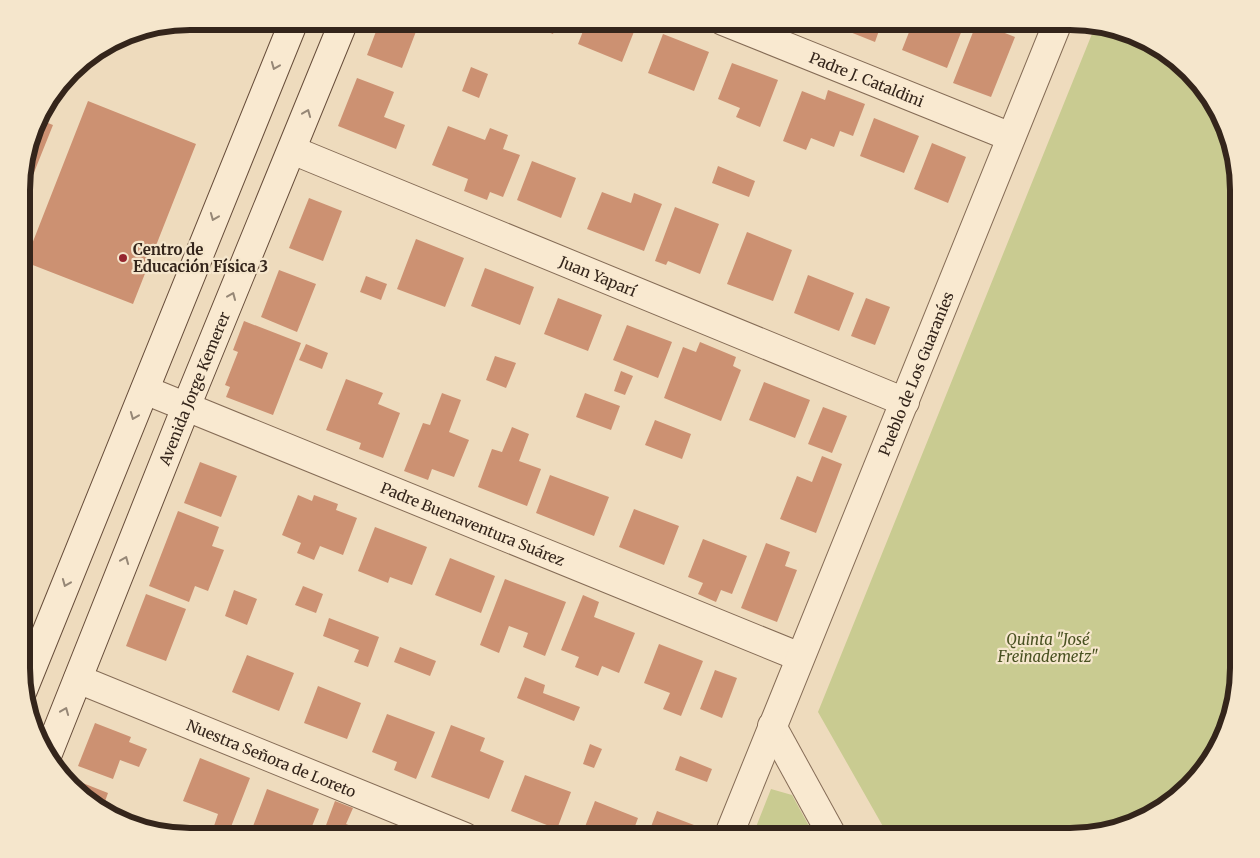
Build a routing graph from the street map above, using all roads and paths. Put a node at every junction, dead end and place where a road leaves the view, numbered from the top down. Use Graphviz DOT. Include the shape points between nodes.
graph roads {
  1 [pos="290,30"];
  2 [pos="340,30"];
  3 [pos="743,30"];
  4 [pos="1055,30"];
  5 [pos="1011,137"];
  6 [pos="292,150"];
  7 [pos="144,390"];
  8 [pos="905,402"];
  9 [pos="186,407"];
  10 [pos="800,657"];
  11 [pos="30,673"];
  12 [pos="78,679"];
  13 [pos="772,726"];
  14 [pos="51,747"];
  15 [pos="445,828"];
  16 [pos="732,828"];
  17 [pos="828,828"];
  1 -- 7 [label="street, one-way"];
  6 -- 2 [label="street, Avenida Jorge Kemerer, one-way"];
  3 -- 5 [label="street, Padre J. Cataldini"];
  4 -- 5 [label="street, Pueblo de Los Guaraníes"];
  5 -- 8 [label="street, Pueblo de Los Guaraníes"];
  6 -- 8 [label="street, Juan Yaparí"];
  9 -- 6 [label="street, Avenida Jorge Kemerer, one-way"];
  7 -- 9 [label="street, Padre Buenaventura Suárez"];
  7 -- 11 [label="street, one-way"];
  8 -- 10 [label="street, Pueblo de Los Guaraníes"];
  9 -- 10 [label="street, Padre Buenaventura Suárez"];
  12 -- 9 [label="street, Avenida Jorge Kemerer, one-way"];
  10 -- 13 [label="street, Pueblo de Los Guaraníes"];
  14 -- 12 [label="street, Avenida Jorge Kemerer, one-way"];
  12 -- 15 [label="street, Nuestra Señora de Loreto"];
  13 -- 16 [label="street, Pueblo de Los Guaraníes"];
  13 -- 17 [label="street"];
}
